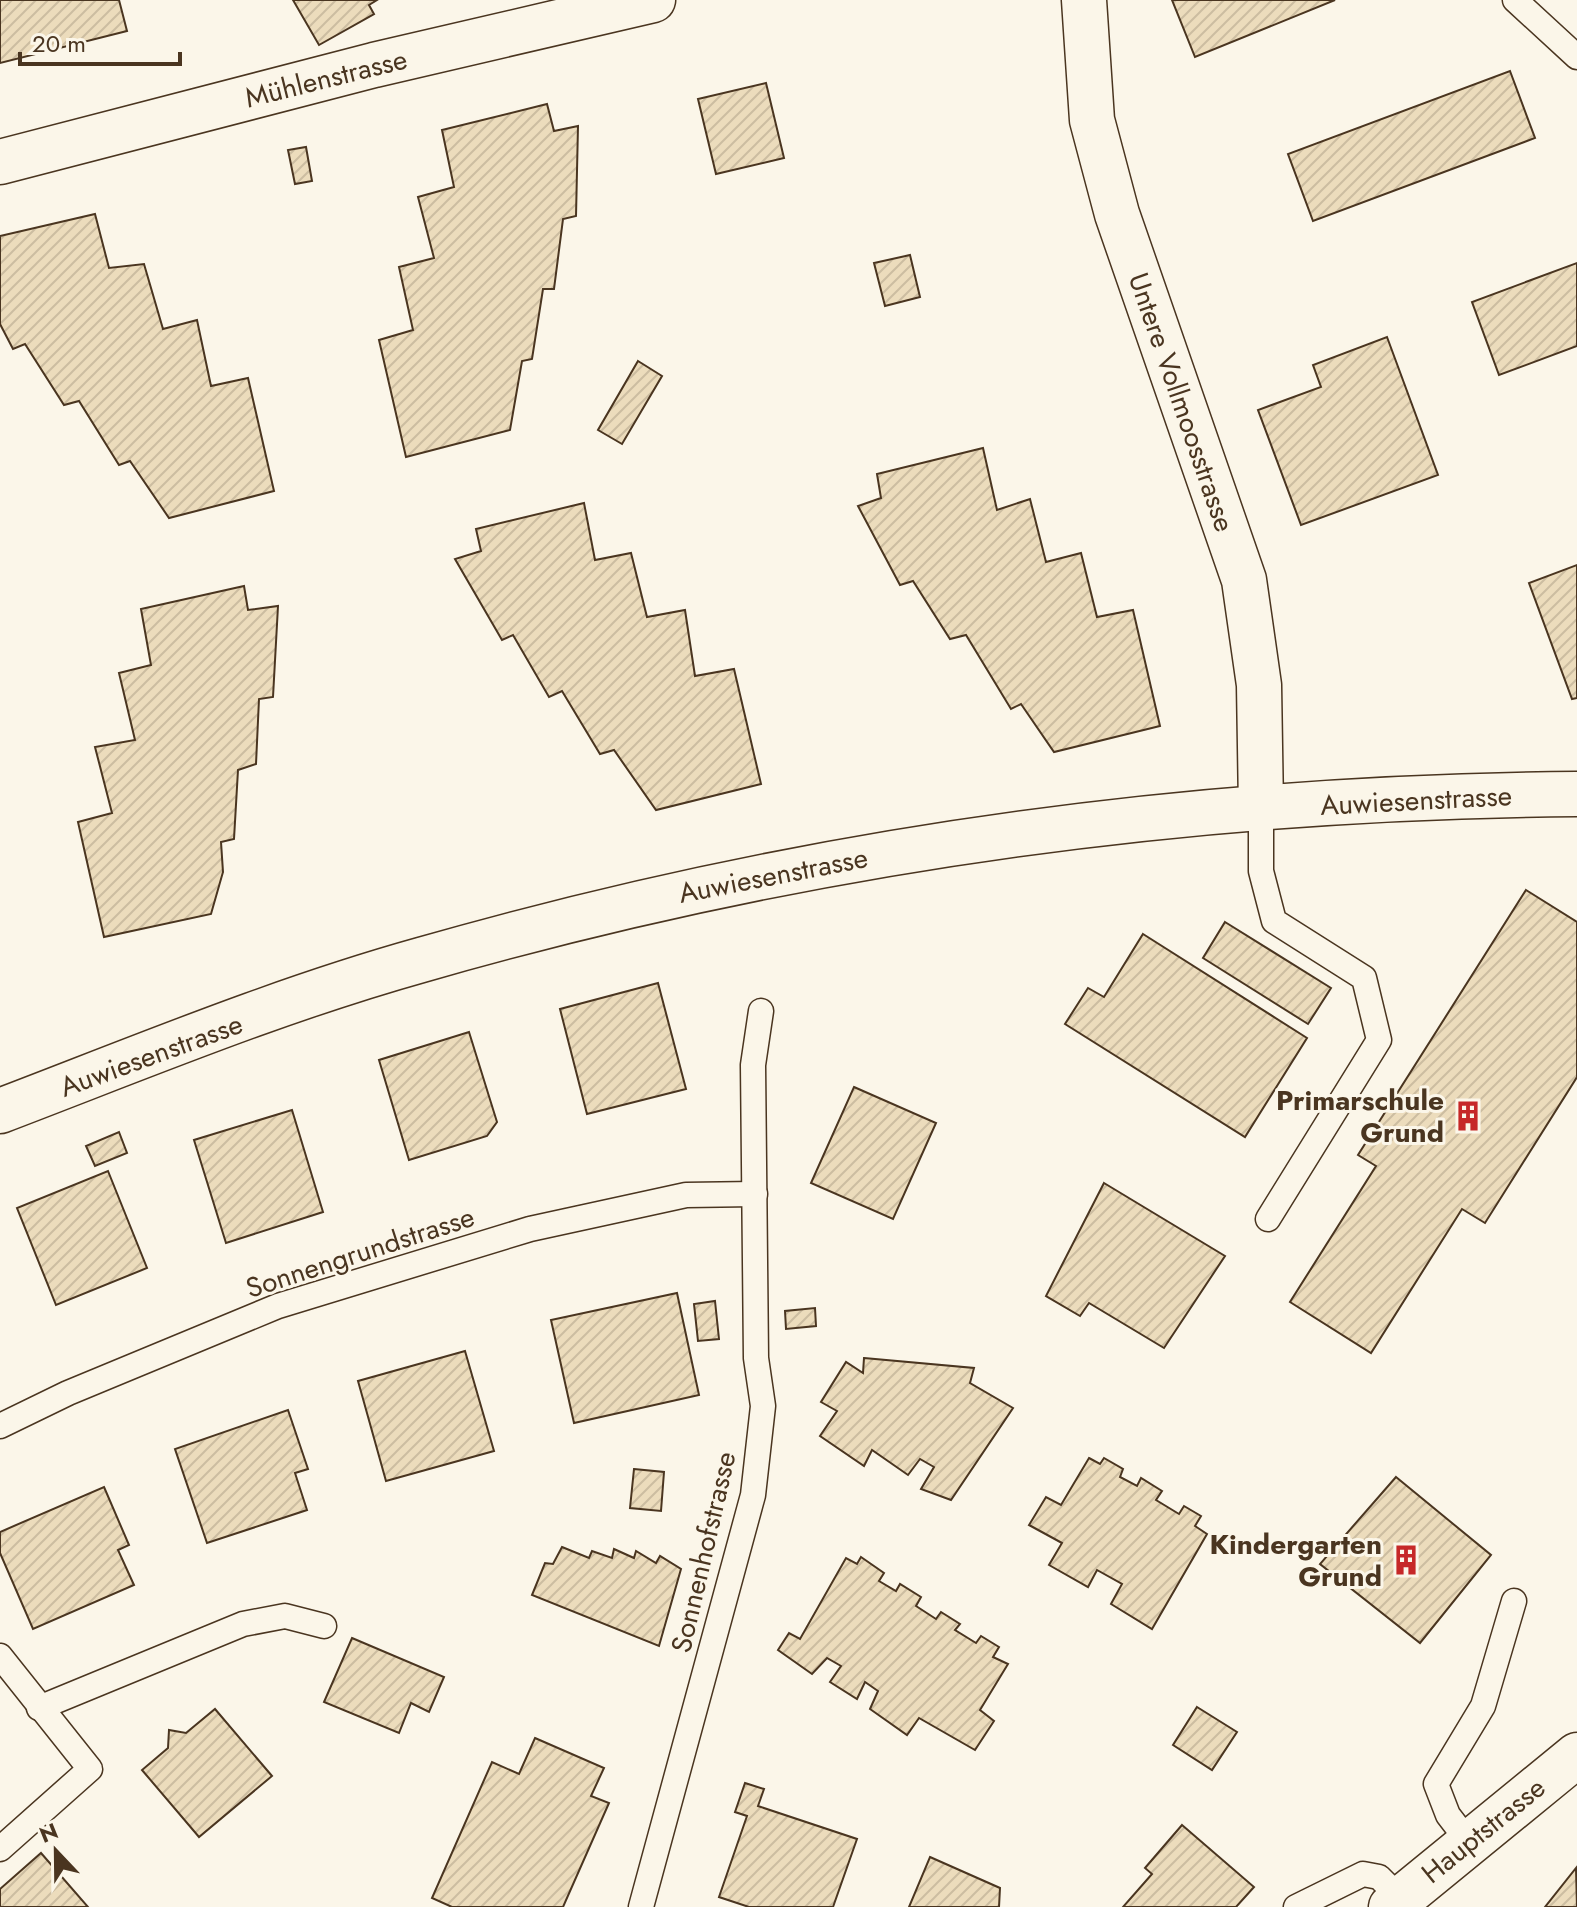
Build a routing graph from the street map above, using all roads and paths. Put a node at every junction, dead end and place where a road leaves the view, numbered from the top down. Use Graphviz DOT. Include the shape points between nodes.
graph roads {
  1 [pos="653,0"];
  2 [pos="1084,0"];
  3 [pos="1515,0"];
  4 [pos="1577,57"];
  5 [pos="0,162"];
  6 [pos="1577,794"];
  7 [pos="1261,808"];
  8 [pos="761,1011"];
  9 [pos="0,1111"];
  10 [pos="755,1194"];
  11 [pos="1268,1219"];
  12 [pos="0,1426"];
  13 [pos="1514,1601"];
  14 [pos="324,1626"];
  15 [pos="0,1656"];
  16 [pos="39,1708"];
  17 [pos="1577,1755"];
  18 [pos="1468,1841"];
  19 [pos="0,1849"];
  20 [pos="1396,1902"];
  21 [pos="641,1907"];
  22 [pos="1296,1907"];
  1 -- 5 [label="street, Mühlenstrasse" via="374,65"];
  2 -- 7 [label="street, Untere Vollmoosstrasse" via="1092,120 1117,214 1244,580 1259,685"];
  3 -- 4 [label="lane"];
  6 -- 7 [label="street, Auwiesenstrasse"];
  7 -- 9 [label="street, Auwiesenstrasse" via="1008,834 831,862 622,905 416,961"];
  7 -- 11 [label="lane" via="1261,871 1274,921 1364,978 1379,1040"];
  8 -- 10 [label="lane, Sonnenhofstrasse" via="753,1065"];
  10 -- 12 [label="lane, Sonnengrundstrasse" via="686,1195 530,1229 278,1306"];
  10 -- 21 [label="lane, Sonnenhofstrasse" via="756,1358 763,1406 753,1495"];
  13 -- 18 [label="lane" via="1483,1706 1436,1784 1448,1815"];
  14 -- 16 [label="lane" via="285,1616 243,1624"];
  15 -- 16 [label="lane"];
  16 -- 19 [label="lane" via="90,1769"];
  17 -- 18 [label="street, Hauptstrasse"];
  18 -- 20 [label="street, Hauptstrasse"];
  20 -- 22 [label="lane" via="1379,1877 1363,1874"];
}
